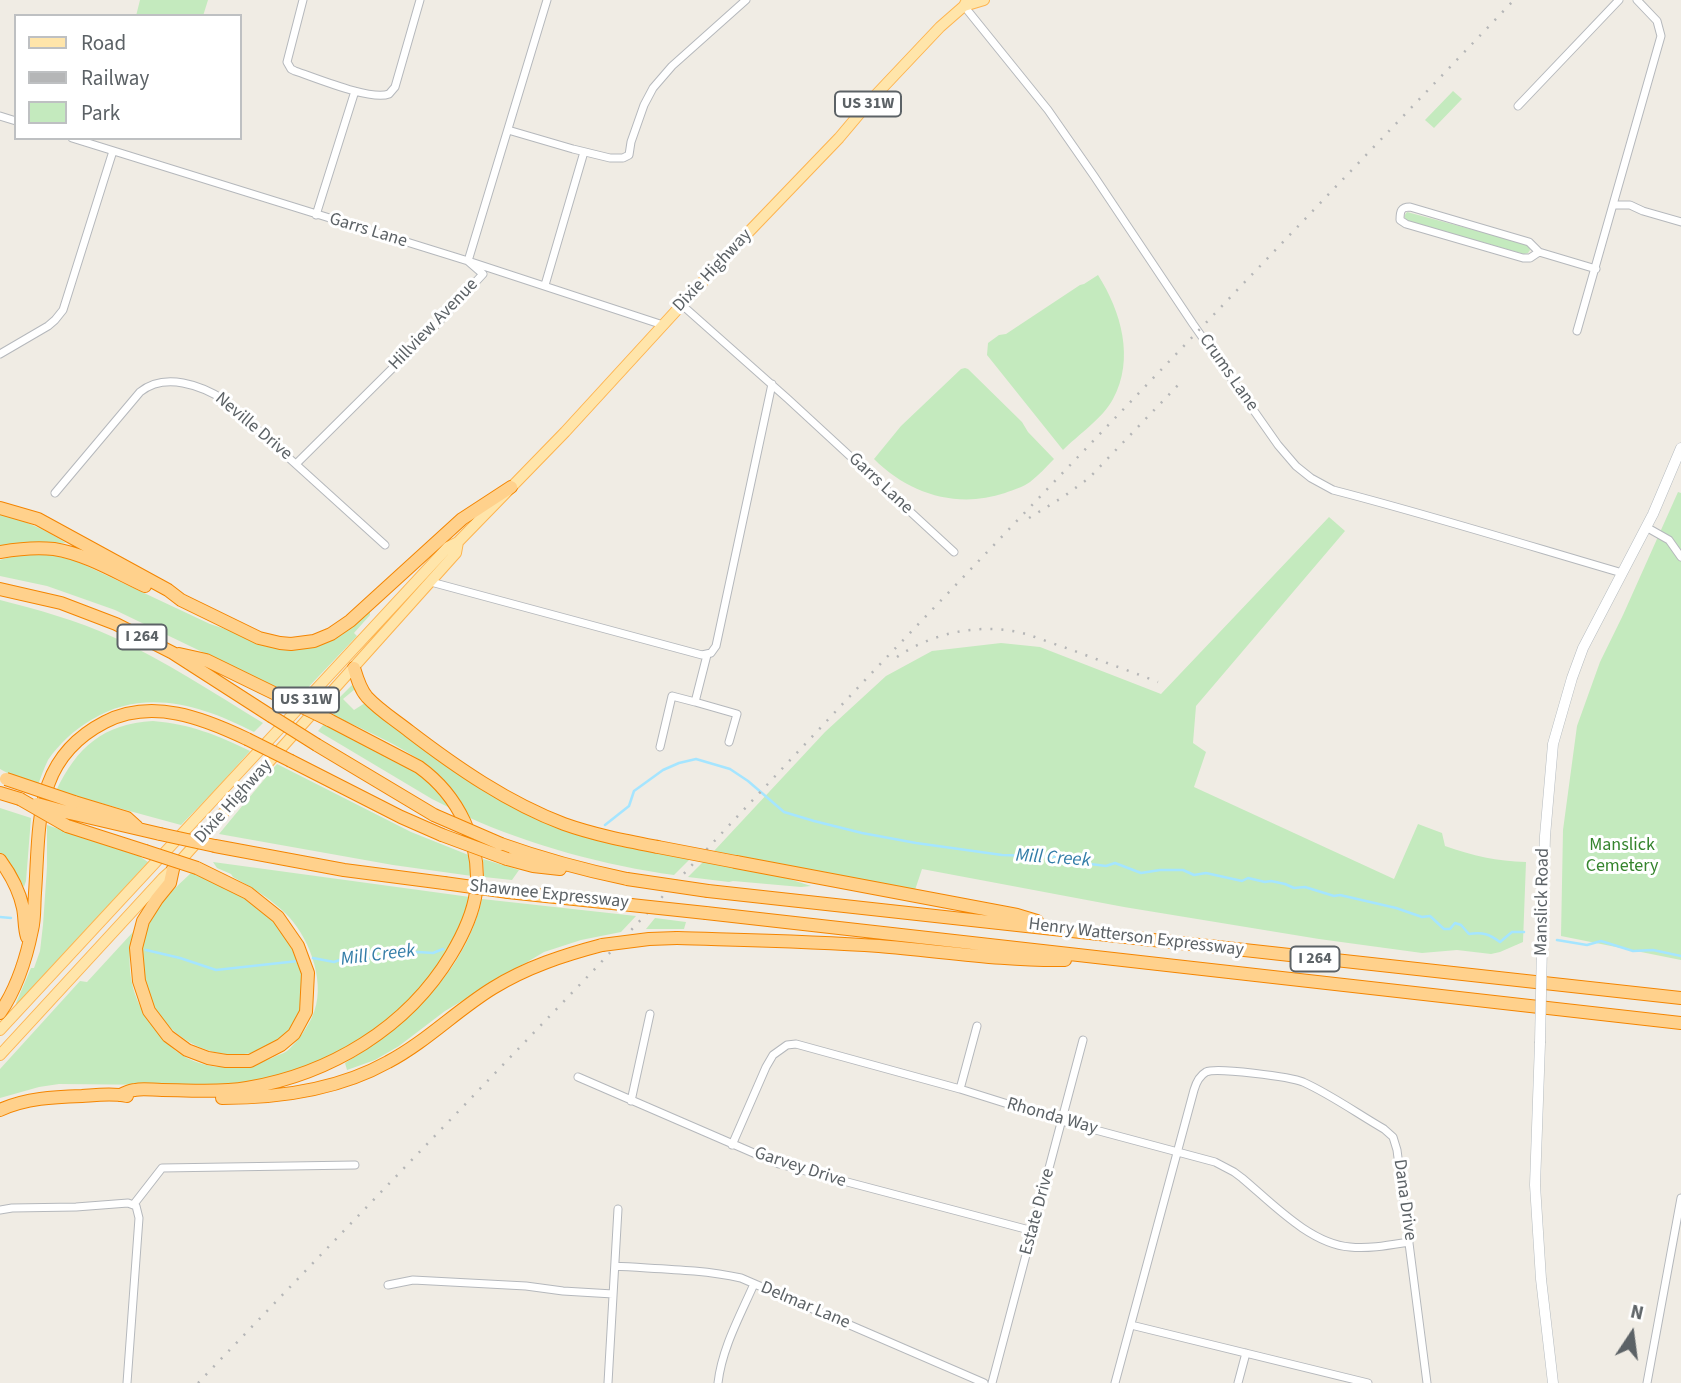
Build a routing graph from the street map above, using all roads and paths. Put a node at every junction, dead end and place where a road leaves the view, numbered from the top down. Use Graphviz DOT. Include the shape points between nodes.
graph roads {
  1 [pos="303,0"];
  2 [pos="420,0"];
  3 [pos="547,0"];
  4 [pos="746,0"];
  5 [pos="984,0"];
  6 [pos="1619,0"];
  7 [pos="1637,0"];
  8 [pos="964,2"];
  9 [pos="355,91"];
  10 [pos="1518,106"];
  11 [pos="508,130"];
  12 [pos="78,140"];
  13 [pos="113,151"];
  14 [pos="584,152"];
  15 [pos="1614,205"];
  16 [pos="316,215"];
  17 [pos="1681,222"];
  18 [pos="1539,252"];
  19 [pos="468,261"];
  20 [pos="1596,270"];
  21 [pos="545,285"];
  22 [pos="682,304"];
  23 [pos="663,325"];
  24 [pos="1577,331"];
  25 [pos="0,354"];
  26 [pos="772,384"];
  27 [pos="1681,448"];
  28 [pos="296,463"];
  29 [pos="511,487"];
  30 [pos="55,493"];
  31 [pos="0,508"];
  32 [pos="1646,527"];
  33 [pos="458,542"];
  34 [pos="385,545"];
  35 [pos="0,552"];
  36 [pos="954,552"];
  37 [pos="1681,557"];
  38 [pos="1622,573"];
  39 [pos="431,582"];
  40 [pos="0,589"];
  41 [pos="181,600"];
  42 [pos="173,653"];
  43 [pos="709,654"];
  44 [pos="354,668"];
  45 [pos="695,702"];
  46 [pos="729,742"];
  47 [pos="660,747"];
  48 [pos="3,777"];
  49 [pos="0,793"];
  50 [pos="70,814"];
  51 [pos="0,860"];
  52 [pos="173,869"];
  53 [pos="591,871"];
  54 [pos="1075,931"];
  55 [pos="28,943"];
  56 [pos="1104,959"];
  57 [pos="1681,998"];
  58 [pos="0,1013"];
  59 [pos="650,1014"];
  60 [pos="1681,1023"];
  61 [pos="977,1026"];
  62 [pos="0,1030"];
  63 [pos="1083,1040"];
  64 [pos="0,1055"];
  65 [pos="578,1077"];
  66 [pos="960,1089"];
  67 [pos="120,1095"];
  68 [pos="631,1101"];
  69 [pos="0,1110"];
  70 [pos="1062,1121"];
  71 [pos="733,1145"];
  72 [pos="1177,1151"];
  73 [pos="355,1165"];
  74 [pos="1681,1198"];
  75 [pos="134,1204"];
  76 [pos="618,1209"];
  77 [pos="0,1210"];
  78 [pos="1033,1231"];
  79 [pos="1409,1242"];
  80 [pos="615,1266"];
  81 [pos="754,1284"];
  82 [pos="388,1285"];
  83 [pos="613,1294"];
  84 [pos="1130,1325"];
  85 [pos="1246,1353"];
  86 [pos="127,1383"];
  87 [pos="608,1383"];
  88 [pos="718,1383"];
  89 [pos="984,1383"];
  90 [pos="992,1383"];
  91 [pos="1115,1383"];
  92 [pos="1238,1383"];
  93 [pos="1368,1383"];
  94 [pos="1427,1383"];
  95 [pos="1553,1383"];
  96 [pos="1647,1383"];
  1 -- 9 [label="street" via="288,64 295,71"];
  2 -- 9 [label="street" via="395,87 385,96"];
  3 -- 11 [label="street, Hillview Avenue"];
  4 -- 14 [label="street" via="653,88 629,155 610,158"];
  5 -- 8 [label="main road"];
  6 -- 10 [label="street"];
  7 -- 15 [label="street" via="1657,21 1661,36"];
  8 -- 22 [label="main road, Dixie Highway / US 31W"];
  8 -- 38 [label="street, Crums Lane" via="1048,110 1296,466 1333,490"];
  9 -- 16 [label="street"];
  11 -- 14 [label="street"];
  11 -- 19 [label="street, Hillview Avenue"];
  12 -- 13 [label="street, Garrs Lane"];
  13 -- 16 [label="street, Garrs Lane"];
  13 -- 25 [label="street" via="63,310 48,326"];
  14 -- 21 [label="street"];
  15 -- 17 [label="street" via="1630,205"];
  15 -- 20 [label="street"];
  16 -- 19 [label="street, Garrs Lane"];
  18 -- 18 [label="street" via="1530,242 1410,207 1399,213 1406,225 1523,258"];
  18 -- 20 [label="street"];
  19 -- 21 [label="street, Garrs Lane"];
  19 -- 28 [label="street, Hillview Avenue" via="483,274"];
  20 -- 24 [label="street"];
  21 -- 23 [label="street, Garrs Lane"];
  22 -- 23 [label="main road, Dixie Highway / US 31W"];
  22 -- 26 [label="street, Garrs Lane"];
  23 -- 29 [label="main road, Dixie Highway / US 31W"];
  26 -- 36 [label="street, Garrs Lane"];
  26 -- 43 [label="street" via="716,646"];
  27 -- 32 [label="main road, Manslick Road"];
  28 -- 30 [label="street, Neville Drive" via="214,393 164,381 140,392"];
  28 -- 34 [label="street, Neville Drive"];
  29 -- 33 [label="main road, Dixie Highway / US 31W"];
  29 -- 41 [label="highway" via="462,519 363,610 321,638 291,644 269,641"];
  31 -- 41 [label="highway" via="56,528"];
  32 -- 37 [label="street" via="1669,540"];
  32 -- 38 [label="main road, Manslick Road"];
  33 -- 39 [label="main road, Dixie Highway / US 31W" via="456,553"];
  33 -- 62 [label="main road, Dixie Highway / US 31W" via="448,547"];
  35 -- 41 [label="highway" via="55,549"];
  38 -- 95 [label="main road, Manslick Road, bridge" via="1572,678 1553,744 1545,836 1535,1185"];
  39 -- 43 [label="street"];
  39 -- 44 [label="main road, Dixie Highway / US 31W"];
  40 -- 42 [label="highway, Shawnee Expressway / I 264" via="91,614"];
  42 -- 53 [label="highway, Shawnee Expressway / I 264, bridge" via="434,815 501,844"];
  42 -- 67 [label="highway, bridge" via="206,660 430,774 462,814 478,877 474,907 459,943 434,979 401,1015 360,1046 319,1067 246,1088 134,1090"];
  43 -- 45 [label="street"];
  44 -- 52 [label="main road, Dixie Highway / US 31W"];
  44 -- 54 [label="highway, bridge" via="373,702 447,759 503,795 565,824 658,847 1017,915"];
  45 -- 46 [label="street" via="737,713"];
  45 -- 47 [label="street" via="672,696"];
  48 -- 50 [label="highway, bridge" via="53,796"];
  49 -- 50 [label="highway, Shawnee Expressway / I 264, bridge"];
  50 -- 52 [label="highway, bridge" via="248,893 278,917 298,946 308,973 306,1012 294,1034 250,1061 208,1058 187,1050 168,1036 149,1011 135,948 144,921 170,883"];
  50 -- 56 [label="highway, Shawnee Expressway / I 264, bridge" via="344,870"];
  51 -- 55 [label="highway" via="18,889"];
  52 -- 64 [label="main road, Dixie Highway / US 31W"];
  53 -- 54 [label="highway, Henry Watterson Expressway / I 264, bridge" via="708,891"];
  53 -- 55 [label="highway, bridge" via="508,859 401,817 201,719 171,712 140,712 95,727 71,747 52,772 41,810 33,929"];
  54 -- 57 [label="highway, Henry Watterson Expressway / I 264"];
  55 -- 58 [label="highway" via="18,980"];
  56 -- 60 [label="highway, Henry Watterson Expressway / I 264"];
  56 -- 67 [label="highway, bridge" via="1042,960 877,946 677,938 602,945 524,971 407,1051 345,1081 261,1097"];
  59 -- 68 [label="street"];
  61 -- 66 [label="street"];
  63 -- 70 [label="street, Estate Drive"];
  65 -- 68 [label="street, Garvey Drive"];
  66 -- 70 [label="street, Rhonda Way"];
  66 -- 71 [label="street, Rhonda Way" via="800,1044 787,1045 766,1067"];
  67 -- 69 [label="highway" via="41,1098"];
  68 -- 71 [label="street, Garvey Drive"];
  70 -- 72 [label="street, Rhonda Way"];
  70 -- 78 [label="street, Estate Drive"];
  71 -- 78 [label="street, Garvey Drive" via="802,1171"];
  72 -- 79 [label="street, Rhonda Way" via="1234,1172 1326,1242 1361,1248"];
  72 -- 79 [label="street, Dana Drive" via="1196,1083 1206,1072 1295,1080 1388,1132 1397,1150"];
  72 -- 84 [label="street"];
  73 -- 75 [label="street" via="162,1168"];
  74 -- 96 [label="street"];
  75 -- 77 [label="street"];
  75 -- 86 [label="street" via="138,1218"];
  76 -- 80 [label="street"];
  78 -- 90 [label="street, Estate Drive"];
  79 -- 94 [label="street, Dana Drive"];
  80 -- 81 [label="street, Delmar Lane" via="703,1272"];
  80 -- 83 [label="street"];
  81 -- 88 [label="street" via="729,1340"];
  81 -- 89 [label="street, Delmar Lane"];
  82 -- 83 [label="street" via="413,1280"];
  83 -- 87 [label="street"];
  84 -- 85 [label="street"];
  84 -- 91 [label="street"];
  85 -- 92 [label="street"];
  85 -- 93 [label="street"];
}
